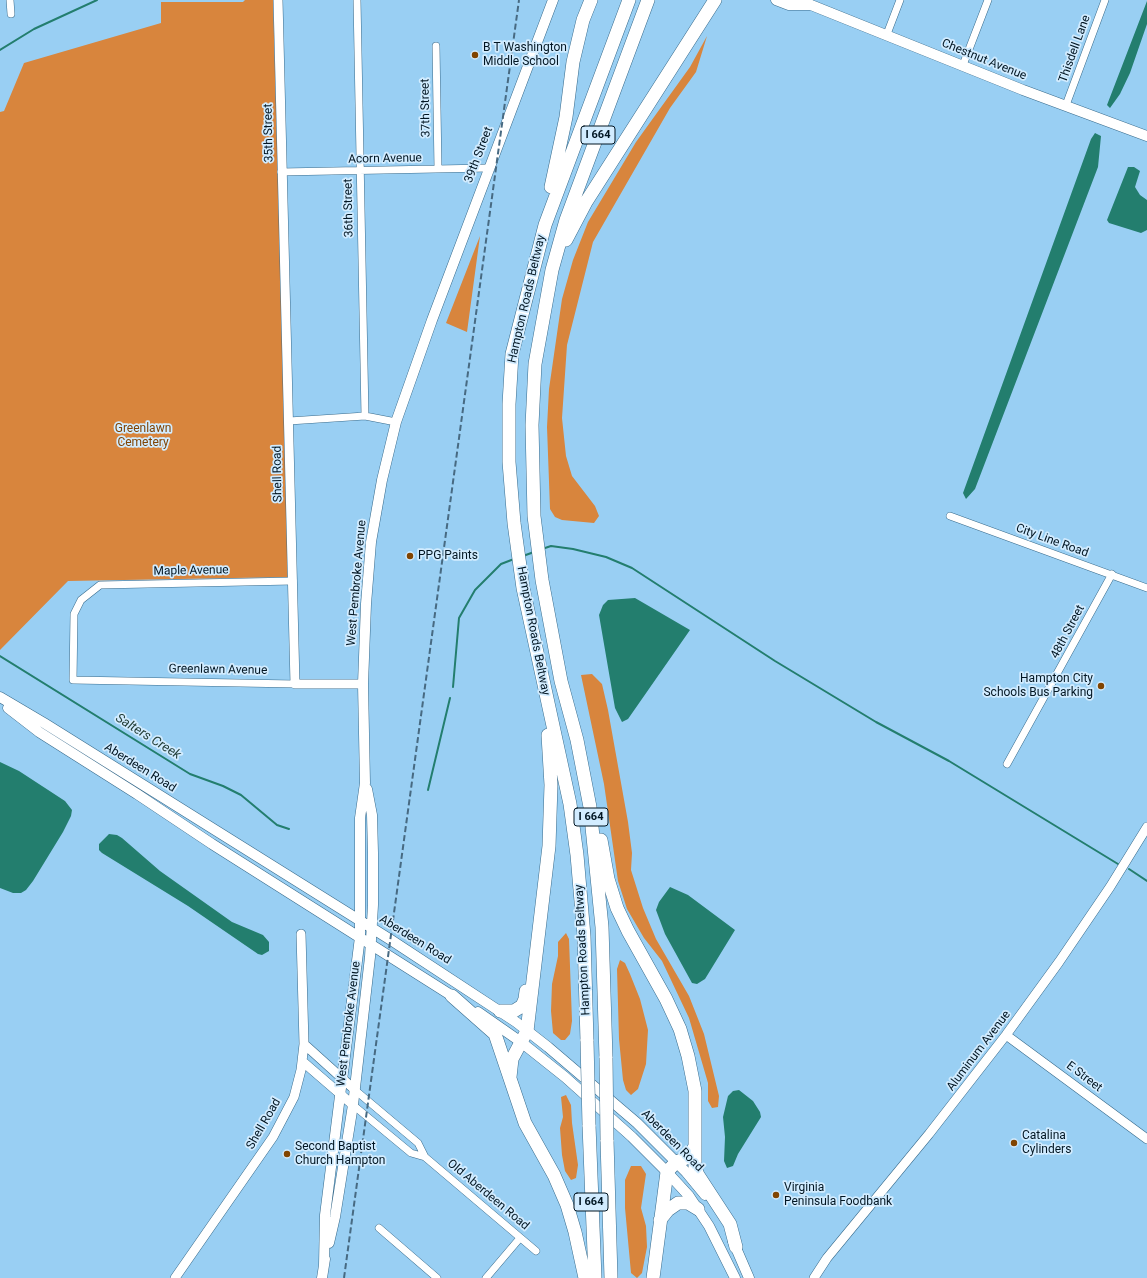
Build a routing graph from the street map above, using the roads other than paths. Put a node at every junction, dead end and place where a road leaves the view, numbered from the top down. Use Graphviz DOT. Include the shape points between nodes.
graph roads {
  1 [pos="10,0"];
  2 [pos="278,0"];
  3 [pos="357,0"];
  4 [pos="552,0"];
  5 [pos="591,0"];
  6 [pos="629,0"];
  7 [pos="648,0"];
  8 [pos="715,0"];
  9 [pos="776,0"];
  10 [pos="900,0"];
  11 [pos="988,0"];
  12 [pos="1105,0"];
  13 [pos="809,2"];
  14 [pos="11,14"];
  15 [pos="887,34"];
  16 [pos="436,46"];
  17 [pos="963,65"];
  18 [pos="1066,105"];
  19 [pos="1147,136"];
  20 [pos="488,168"];
  21 [pos="438,169"];
  22 [pos="360,170"];
  23 [pos="282,172"];
  24 [pos="537,252"];
  25 [pos="284,265"];
  26 [pos="552,270"];
  27 [pos="432,320"];
  28 [pos="365,416"];
  29 [pos="289,421"];
  30 [pos="396,422"];
  31 [pos="950,516"];
  32 [pos="1112,574"];
  33 [pos="293,581"];
  34 [pos="1147,588"];
  35 [pos="73,680"];
  36 [pos="294,684"];
  37 [pos="362,684"];
  38 [pos="0,697"];
  39 [pos="547,699"];
  40 [pos="0,702"];
  41 [pos="1007,764"];
  42 [pos="365,783"];
  43 [pos="590,807"];
  44 [pos="1147,826"];
  45 [pos="539,920"];
  46 [pos="361,922"];
  47 [pos="372,929"];
  48 [pos="301,934"];
  49 [pos="360,937"];
  50 [pos="371,944"];
  51 [pos="452,996"];
  52 [pos="500,1011"];
  53 [pos="528,1031"];
  54 [pos="1006,1035"];
  55 [pos="521,1042"];
  56 [pos="304,1044"];
  57 [pos="302,1060"];
  58 [pos="510,1077"];
  59 [pos="342,1078"];
  60 [pos="355,1090"];
  61 [pos="340,1094"];
  62 [pos="352,1105"];
  63 [pos="1147,1139"];
  64 [pos="695,1146"];
  65 [pos="426,1157"];
  66 [pos="672,1167"];
  67 [pos="698,1209"];
  68 [pos="660,1220"];
  69 [pos="379,1228"];
  70 [pos="520,1238"];
  71 [pos="736,1247"];
  72 [pos="536,1251"];
  73 [pos="324,1265"];
  74 [pos="175,1278"];
  75 [pos="322,1278"];
  76 [pos="436,1278"];
  77 [pos="486,1278"];
  78 [pos="585,1278"];
  79 [pos="595,1278"];
  80 [pos="611,1278"];
  81 [pos="653,1278"];
  82 [pos="735,1278"];
  83 [pos="749,1278"];
  84 [pos="814,1278"];
  1 -- 14 [label="street"];
  2 -- 23 [label="street, 35th Street"];
  3 -- 22 [label="street, 36th Street"];
  4 -- 20 [label="main road, 39th Street"];
  5 -- 24 [label="highway" via="574,55 564,132"];
  6 -- 24 [label="highway, Hampton Roads Beltway / I 664" via="558,187"];
  7 -- 26 [label="highway, Hampton Roads Beltway / I 664" via="566,220"];
  8 -- 26 [label="highway" via="586,202"];
  9 -- 13 [label="main road, Chestnut Avenue" via="789,5"];
  10 -- 15 [label="street"];
  11 -- 17 [label="street"];
  12 -- 18 [label="street, Thisdell Lane"];
  13 -- 15 [label="main road, Chestnut Avenue"];
  15 -- 17 [label="main road, Chestnut Avenue"];
  16 -- 21 [label="street, 37th Street"];
  17 -- 18 [label="main road, Chestnut Avenue"];
  18 -- 19 [label="main road, Chestnut Avenue"];
  20 -- 21 [label="street, Acorn Avenue"];
  20 -- 27 [label="main road, 39th Street"];
  21 -- 22 [label="street, Acorn Avenue"];
  22 -- 23 [label="street, Acorn Avenue"];
  22 -- 28 [label="street, 36th Street"];
  23 -- 25 [label="street, 35th Street"];
  24 -- 39 [label="highway, Hampton Roads Beltway / I 664" via="512,354 509,462 523,588"];
  25 -- 29 [label="street, Shell Road"];
  26 -- 43 [label="highway, Hampton Roads Beltway / I 664" via="535,364 532,425 534,516 542,580"];
  27 -- 30 [label="main road, West Pembroke Avenue"];
  28 -- 29 [label="street"];
  28 -- 30 [label="street"];
  29 -- 33 [label="street, Shell Road"];
  30 -- 37 [label="main road, West Pembroke Avenue" via="371,542"];
  31 -- 32 [label="street, City Line Road"];
  32 -- 34 [label="street, City Line Road"];
  32 -- 41 [label="street, 48th Street"];
  33 -- 35 [label="street, Maple Avenue" via="100,585 78,605 74,614"];
  33 -- 36 [label="street, Shell Road"];
  35 -- 36 [label="street, Greenlawn Avenue"];
  36 -- 37 [label="street, Greenlawn Avenue"];
  37 -- 42 [label="main road, West Pembroke Avenue"];
  38 -- 46 [label="main road, Aberdeen Road"];
  39 -- 45 [label="highway" via="551,813"];
  39 -- 79 [label="highway, Hampton Roads Beltway / I 664, bridge" via="570,804 584,936"];
  40 -- 49 [label="main road, Aberdeen Road" via="39,732"];
  42 -- 46 [label="main road, West Pembroke Avenue" via="360,818"];
  42 -- 47 [label="main road, West Pembroke Avenue" via="372,815"];
  43 -- 64 [label="highway" via="601,840 608,879 617,908 680,1029 694,1091"];
  43 -- 80 [label="highway, Hampton Roads Beltway / I 664, bridge" via="602,927"];
  44 -- 54 [label="street, Aluminum Avenue" via="1114,881"];
  45 -- 52 [label="highway" via="524,1002 514,1011"];
  45 -- 53 [label="highway"];
  46 -- 47 [label="main road, Aberdeen Road"];
  46 -- 49 [label="main road, West Pembroke Avenue"];
  47 -- 50 [label="main road, West Pembroke Avenue"];
  47 -- 52 [label="main road, Aberdeen Road"];
  48 -- 56 [label="street, Shell Road"];
  49 -- 50 [label="main road, Aberdeen Road"];
  49 -- 59 [label="main road, West Pembroke Avenue"];
  50 -- 51 [label="main road, Aberdeen Road"];
  50 -- 60 [label="main road, West Pembroke Avenue"];
  51 -- 55 [label="main road, Aberdeen Road"];
  51 -- 58 [label="highway" via="471,1015 493,1031"];
  52 -- 53 [label="main road, Aberdeen Road"];
  53 -- 55 [label="highway"];
  53 -- 66 [label="main road, Aberdeen Road" via="637,1123"];
  54 -- 63 [label="street, E Street"];
  54 -- 84 [label="street, Aluminum Avenue" via="827,1258"];
  55 -- 58 [label="highway" via="512,1058"];
  55 -- 66 [label="main road, Aberdeen Road" via="632,1137"];
  56 -- 57 [label="street, Shell Road"];
  56 -- 59 [label="street, Old Aberdeen Road"];
  57 -- 61 [label="street, Old Aberdeen Road"];
  57 -- 74 [label="street, Shell Road" via="294,1097 281,1124"];
  58 -- 78 [label="highway" via="525,1123 554,1174 567,1204"];
  59 -- 60 [label="street, Old Aberdeen Road"];
  59 -- 61 [label="main road, West Pembroke Avenue"];
  60 -- 62 [label="main road, West Pembroke Avenue"];
  60 -- 65 [label="street, Old Aberdeen Road" via="418,1143"];
  61 -- 62 [label="street, Old Aberdeen Road"];
  61 -- 73 [label="main road, West Pembroke Avenue" via="325,1215"];
  62 -- 65 [label="street, Old Aberdeen Road" via="411,1153"];
  62 -- 73 [label="main road, West Pembroke Avenue" via="335,1217"];
  64 -- 66 [label="highway" via="689,1157"];
  64 -- 71 [label="highway" via="695,1168 730,1224"];
  65 -- 70 [label="street, Old Aberdeen Road"];
  66 -- 67 [label="main road, Aberdeen Road"];
  66 -- 68 [label="highway"];
  66 -- 71 [label="main road, Aberdeen Road" via="706,1196"];
  67 -- 68 [label="highway" via="678,1203"];
  67 -- 82 [label="main road, Aberdeen Road" via="717,1240"];
  68 -- 81 [label="highway"];
  69 -- 76 [label="street"];
  70 -- 72 [label="street, Old Aberdeen Road"];
  70 -- 77 [label="street"];
  71 -- 83 [label="main road, Aberdeen Road"];
  73 -- 75 [label="main road, West Pembroke Avenue"];
}
